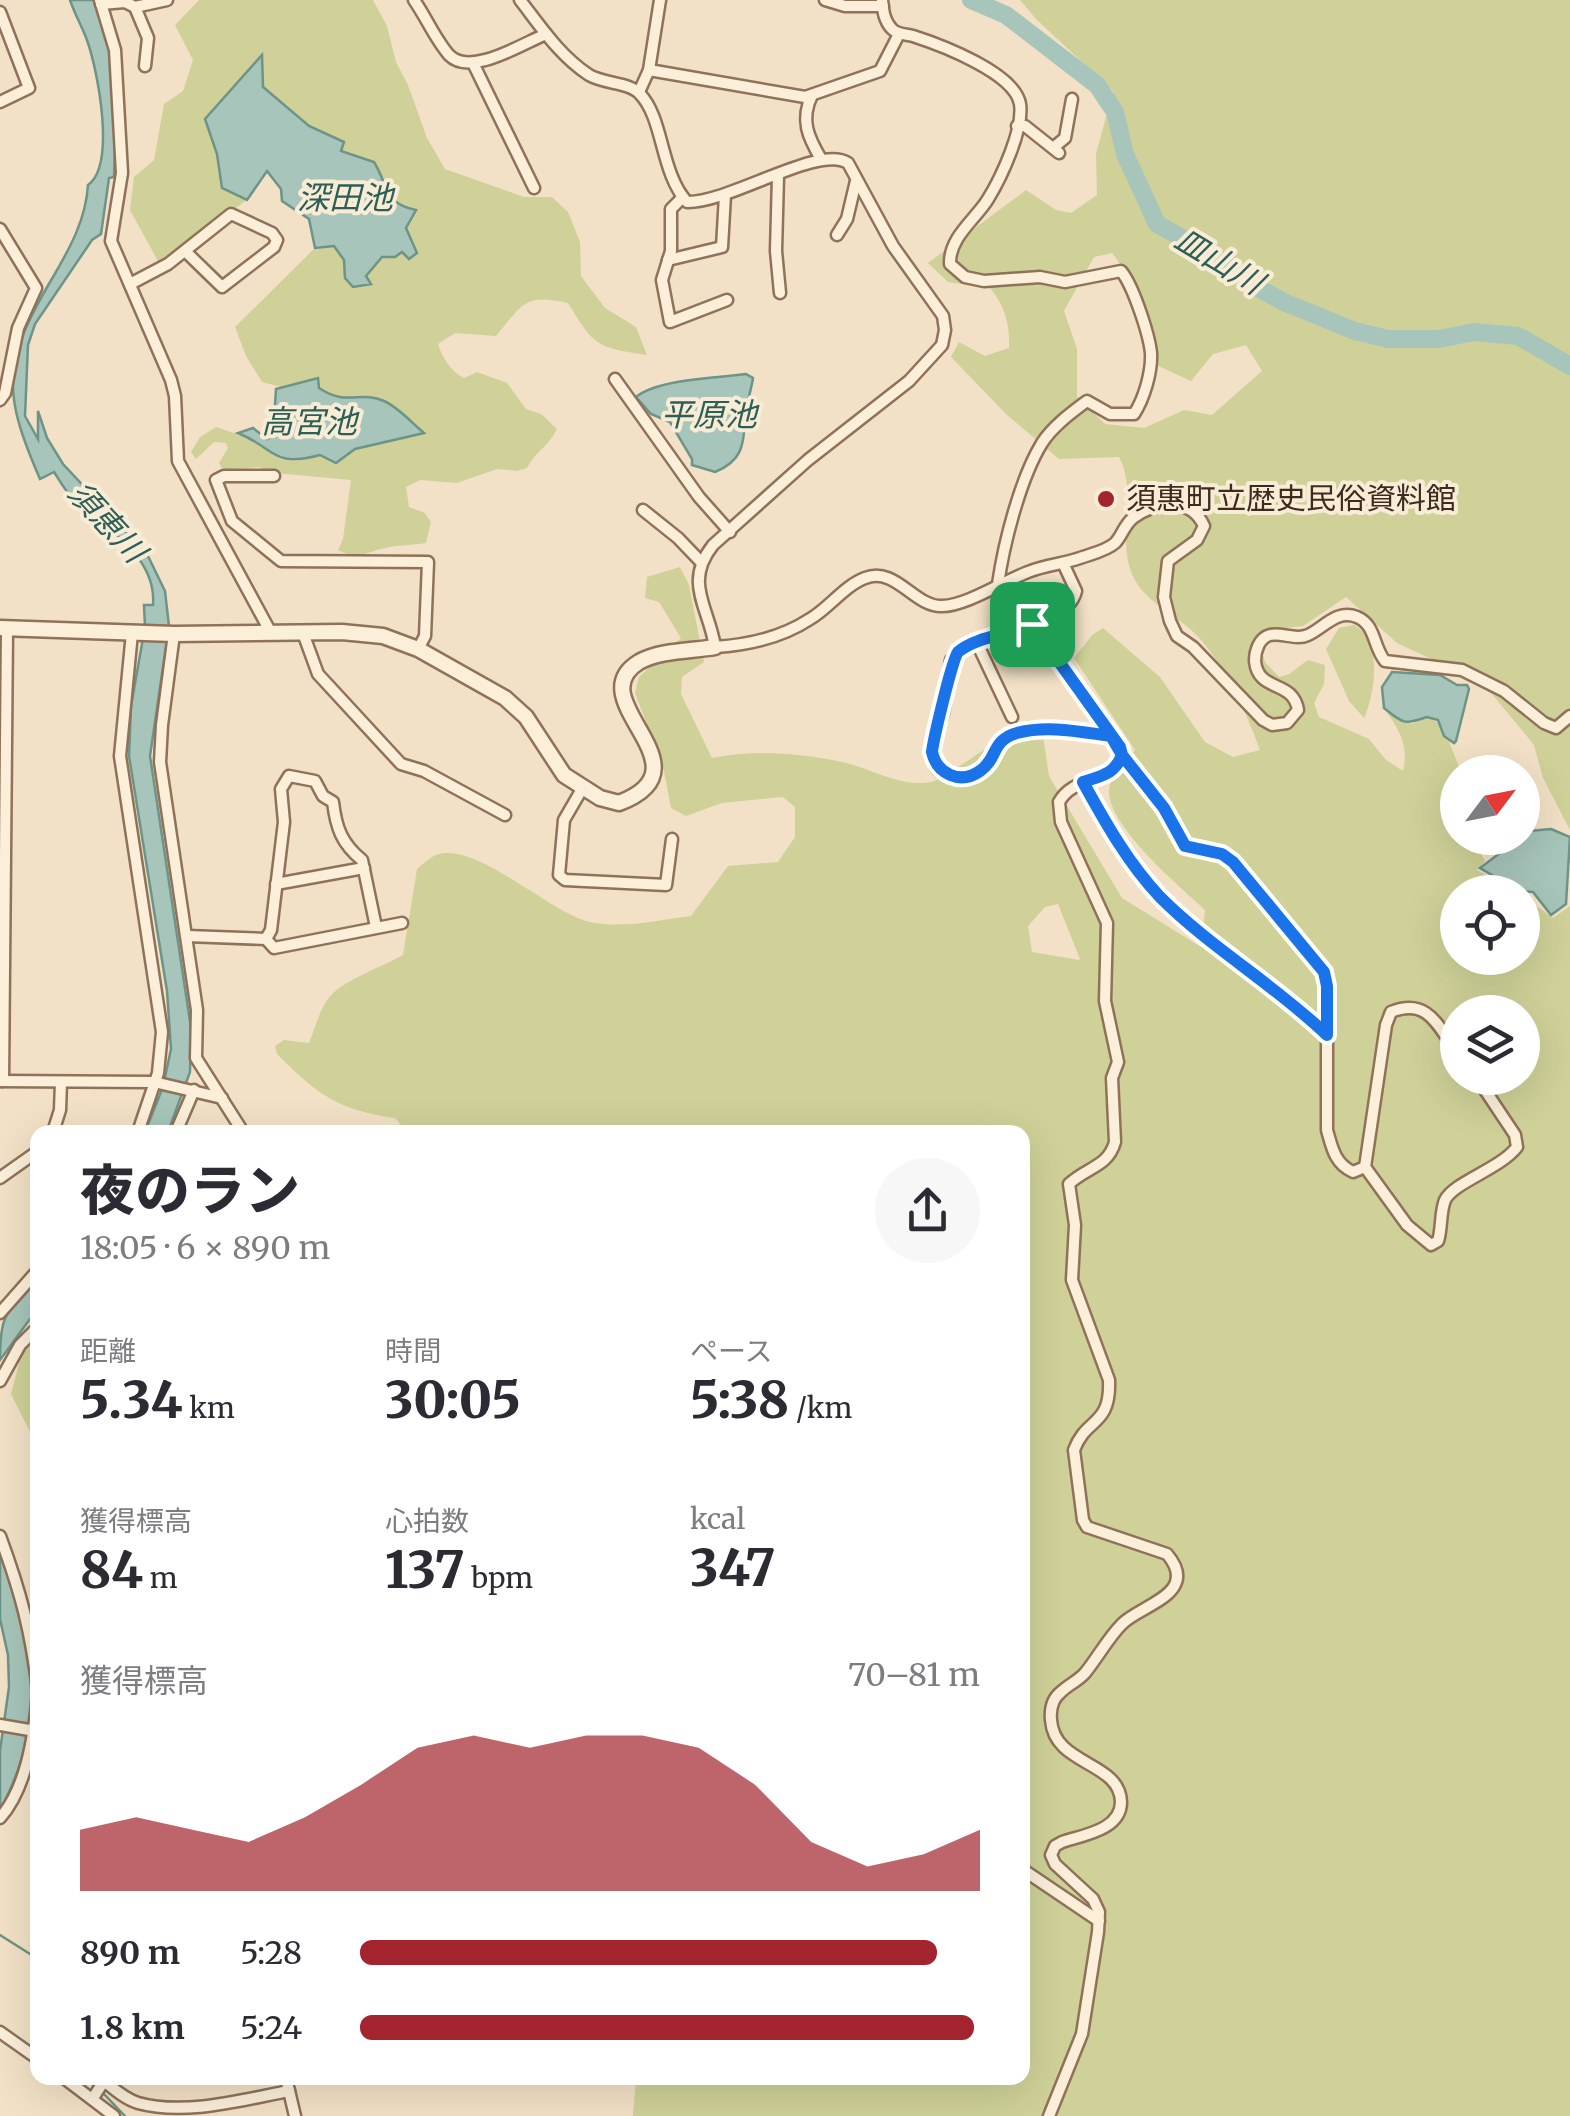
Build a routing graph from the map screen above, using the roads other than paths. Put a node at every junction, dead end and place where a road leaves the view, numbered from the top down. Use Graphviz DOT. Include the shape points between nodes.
graph roads {
  1 [pos="167,0"];
  2 [pos="414,0"];
  3 [pos="520,0"];
  4 [pos="660,0"];
  5 [pos="825,0"];
  6 [pos="101,2"];
  7 [pos="882,3"];
  8 [pos="135,7"];
  9 [pos="0,12"];
  10 [pos="546,34"];
  11 [pos="899,34"];
  12 [pos="474,65"];
  13 [pos="145,66"];
  14 [pos="649,70"];
  15 [pos="639,92"];
  16 [pos="812,94"];
  17 [pos="1072,99"];
  18 [pos="0,102"];
  19 [pos="1018,126"];
  20 [pos="822,159"];
  21 [pos="778,176"];
  22 [pos="857,180"];
  23 [pos="534,188"];
  24 [pos="725,194"];
  25 [pos="683,197"];
  26 [pos="0,229"];
  27 [pos="838,235"];
  28 [pos="185,251"];
  29 [pos="668,260"];
  30 [pos="130,284"];
  31 [pos="780,292"];
  32 [pos="727,300"];
  33 [pos="615,379"];
  34 [pos="0,400"];
  35 [pos="274,476"];
  36 [pos="642,510"];
  37 [pos="730,532"];
  38 [pos="701,562"];
  39 [pos="1063,563"];
  40 [pos="998,584"];
  41 [pos="1032,624"];
  42 [pos="4,629"];
  43 [pos="303,632"];
  44 [pos="136,633"];
  45 [pos="172,633"];
  46 [pos="271,634"];
  47 [pos="977,643"];
  48 [pos="715,647"];
  49 [pos="418,649"];
  50 [pos="1570,716"];
  51 [pos="1012,717"];
  52 [pos="1111,736"];
  53 [pos="1122,755"];
  54 [pos="1083,782"];
  55 [pos="582,789"];
  56 [pos="506,815"];
  57 [pos="672,839"];
  58 [pos="364,868"];
  59 [pos="276,884"];
  60 [pos="402,923"];
  61 [pos="376,928"];
  62 [pos="188,936"];
  63 [pos="266,939"];
  64 [pos="1440,1030"];
  65 [pos="1327,1035"];
  66 [pos="2,1080"];
  67 [pos="61,1082"];
  68 [pos="154,1082"];
  69 [pos="191,1089"];
  70 [pos="1489,1095"];
  71 [pos="222,1098"];
  72 [pos="56,1125"];
  73 [pos="140,1125"];
  74 [pos="178,1125"];
  75 [pos="239,1125"];
  76 [pos="30,1157"];
  77 [pos="1365,1167"];
  78 [pos="0,1178"];
  79 [pos="30,1279"];
  80 [pos="0,1313"];
  81 [pos="30,1335"];
  82 [pos="0,1382"];
  83 [pos="0,1536"];
  84 [pos="30,1635"];
  85 [pos="2,1726"];
  86 [pos="30,1730"];
  87 [pos="30,1744"];
  88 [pos="0,1818"];
  89 [pos="1030,1874"];
  90 [pos="1099,1921"];
  91 [pos="0,2032"];
  92 [pos="30,2053"];
  93 [pos="74,2085"];
  94 [pos="101,2085"];
  95 [pos="109,2085"];
  96 [pos="288,2085"];
  97 [pos="289,2092"];
  98 [pos="93,2098"];
  99 [pos="114,2116"];
  100 [pos="294,2116"];
  101 [pos="1049,2116"];
  1 -- 8 [label="street"];
  2 -- 12 [label="street" via="448,54"];
  3 -- 10 [label="street"];
  4 -- 14 [label="street"];
  5 -- 7 [label="street"];
  6 -- 8 [label="street"];
  6 -- 30 [label="street" via="115,50 122,173 111,241"];
  7 -- 11 [label="street" via="885,19"];
  8 -- 13 [label="street" via="148,38"];
  9 -- 18 [label="street" via="29,88"];
  10 -- 12 [label="street"];
  10 -- 15 [label="street" via="586,73"];
  11 -- 16 [label="street" via="880,71"];
  11 -- 19 [label="street" via="1008,82 1021,108"];
  12 -- 23 [label="street"];
  14 -- 15 [label="street"];
  14 -- 16 [label="street"];
  15 -- 25 [label="street"];
  16 -- 20 [label="street" via="806,131"];
  17 -- 19 [label="street" via="1056,150"];
  19 -- 40 [label="street" via="990,196 958,238 950,264 984,281 1040,276 1065,282 1122,271 1151,351 1134,414 1110,414 1087,401 1043,442 1012,520"];
  20 -- 21 [label="street"];
  20 -- 22 [label="street" via="840,158"];
  21 -- 24 [label="street"];
  21 -- 31 [label="street"];
  22 -- 27 [label="street"];
  22 -- 37 [label="street" via="893,246 944,316 942,344 909,382 808,460"];
  24 -- 25 [label="street" via="699,202"];
  24 -- 29 [label="street" via="722,246"];
  25 -- 29 [label="street" via="671,209"];
  26 -- 34 [label="street" via="36,288"];
  28 -- 28 [label="street" via="231,214 278,240 222,288"];
  28 -- 30 [label="street"];
  29 -- 32 [label="street" via="662,280 670,322"];
  30 -- 46 [label="street" via="176,396 178,461"];
  33 -- 37 [label="street"];
  35 -- 49 [label="street" via="216,480 232,521 281,560 428,562 425,636"];
  36 -- 38 [label="street"];
  37 -- 38 [label="street"];
  38 -- 48 [label="street" via="699,593"];
  39 -- 40 [label="street"];
  39 -- 41 [label="street" via="1074,599"];
  39 -- 50 [label="street" via="1116,543 1126,524 1148,510 1166,504 1198,513 1204,526 1197,540 1168,561 1164,574 1170,621 1272,725 1287,724 1298,703 1257,669 1262,640 1302,638 1336,616 1350,615 1368,625 1385,661 1462,670 1556,728"];
  40 -- 48 [label="street" via="943,606 899,582 868,576 809,620 752,645"];
  41 -- 47 [label="street"];
  41 -- 52 [label="street"];
  42 -- 44 [label="street"];
  42 -- 66 [label="street"];
  43 -- 46 [label="street"];
  43 -- 49 [label="street" via="362,632"];
  43 -- 56 [label="street" via="318,674 401,764"];
  44 -- 45 [label="street"];
  44 -- 68 [label="street" via="120,756 162,1018"];
  45 -- 46 [label="street"];
  45 -- 62 [label="street" via="160,762"];
  47 -- 51 [label="street"];
  47 -- 52 [label="street" via="951,660 932,752 941,772 970,776 982,770 998,743 1018,733"];
  48 -- 55 [label="street" via="638,662 622,684 624,703 655,766 644,790 620,802"];
  49 -- 55 [label="street" via="505,698"];
  52 -- 53 [label="street"];
  53 -- 54 [label="street" via="1109,774"];
  53 -- 65 [label="street" via="1185,846 1233,862 1305,946 1324,972"];
  54 -- 65 [label="street" via="1159,895"];
  54 -- 90 [label="street" via="1064,793 1059,811 1107,923 1105,1000 1118,1062 1112,1152 1070,1184 1072,1280 1110,1394 1101,1419 1074,1450 1082,1520 1167,1554 1176,1575 1166,1597 1123,1622 1050,1712 1058,1743 1119,1790 1119,1815 1110,1824 1062,1842 1052,1855 1093,1900"];
  55 -- 57 [label="street" via="564,820 559,875 565,880 666,886"];
  58 -- 59 [label="street"];
  58 -- 59 [label="street" via="336,826 334,802 315,782 289,776 281,788"];
  58 -- 61 [label="street"];
  59 -- 63 [label="street"];
  60 -- 61 [label="street"];
  61 -- 63 [label="street" via="274,948"];
  62 -- 63 [label="street"];
  62 -- 71 [label="street" via="196,1058"];
  64 -- 77 [label="street" via="1416,1006 1391,1012"];
  65 -- 77 [label="street" via="1325,1109 1333,1152 1342,1167"];
  66 -- 67 [label="street"];
  67 -- 68 [label="street"];
  67 -- 72 [label="street"];
  68 -- 69 [label="street"];
  68 -- 73 [label="street"];
  69 -- 71 [label="street"];
  69 -- 74 [label="street"];
  70 -- 77 [label="street" via="1517,1147 1445,1200 1438,1241 1424,1242 1406,1225"];
  71 -- 75 [label="street"];
  76 -- 78 [label="street"];
  79 -- 80 [label="street"];
  81 -- 82 [label="street"];
  83 -- 84 [label="street"];
  85 -- 86 [label="street"];
  87 -- 88 [label="street"];
  89 -- 90 [label="street"];
  90 -- 101 [label="street" via="1082,2034"];
  91 -- 92 [label="street"];
  93 -- 98 [label="street"];
  94 -- 98 [label="street"];
  95 -- 97 [label="street" via="132,2102 159,2109 190,2110"];
  96 -- 97 [label="street"];
  97 -- 100 [label="street"];
  98 -- 99 [label="street"];
}
